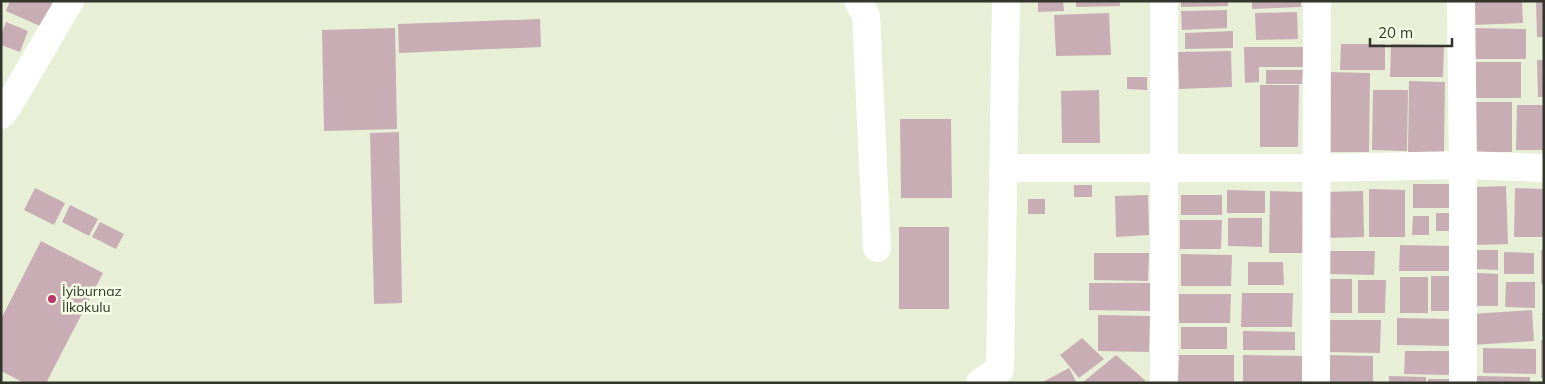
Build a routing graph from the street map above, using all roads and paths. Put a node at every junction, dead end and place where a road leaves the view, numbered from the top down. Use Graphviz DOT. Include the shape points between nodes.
graph roads {
  1 [pos="70,1"];
  2 [pos="858,1"];
  3 [pos="1006,1"];
  4 [pos="1164,1"];
  5 [pos="1317,1"];
  6 [pos="1460,1"];
  7 [pos="3,110"];
  8 [pos="1463,165"];
  9 [pos="1004,168"];
  10 [pos="1164,168"];
  11 [pos="1317,168"];
  12 [pos="1544,168"];
  13 [pos="878,248"];
  14 [pos="980,383"];
  15 [pos="1164,383"];
  16 [pos="1316,383"];
  17 [pos="1463,383"];
  1 -- 7 [label="street"];
  2 -- 13 [label="street" via="866,16"];
  3 -- 9 [label="street"];
  4 -- 10 [label="street"];
  5 -- 11 [label="street"];
  6 -- 8 [label="street"];
  8 -- 11 [label="street"];
  8 -- 12 [label="street"];
  8 -- 17 [label="street"];
  9 -- 10 [label="street"];
  9 -- 14 [label="street" via="1000,369"];
  10 -- 11 [label="street"];
  10 -- 15 [label="street"];
  11 -- 16 [label="street"];
}
